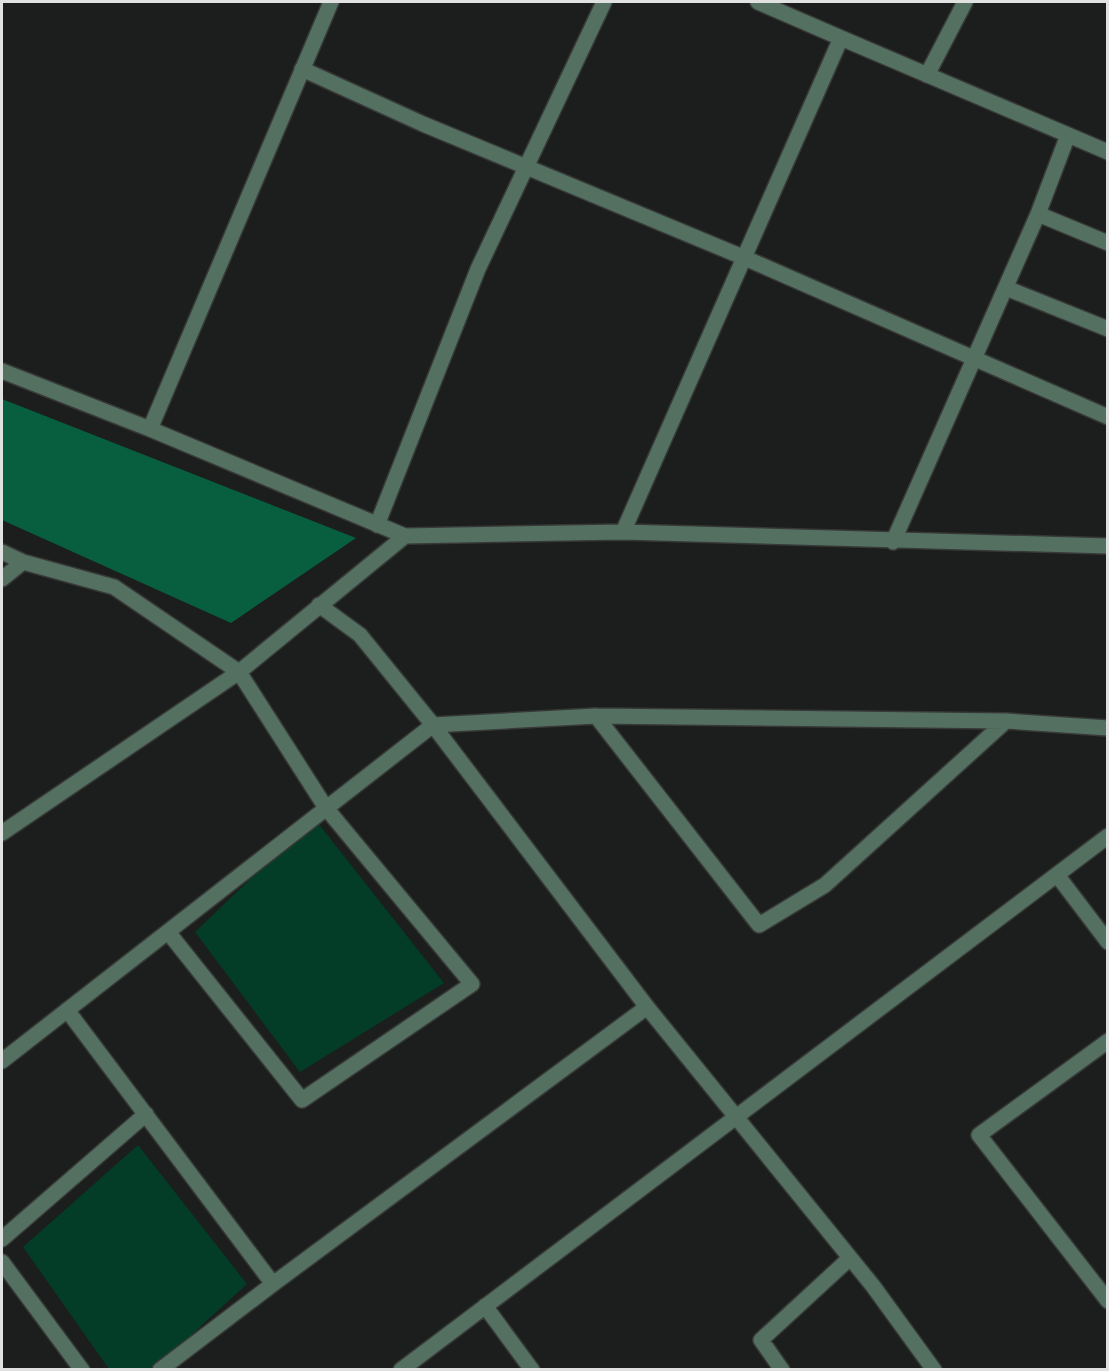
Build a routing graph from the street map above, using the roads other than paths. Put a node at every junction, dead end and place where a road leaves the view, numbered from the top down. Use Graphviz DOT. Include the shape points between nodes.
graph roads {
  1 [pos="332,2"];
  2 [pos="604,2"];
  3 [pos="758,2"];
  4 [pos="965,2"];
  5 [pos="841,38"];
  6 [pos="302,69"];
  7 [pos="927,75"];
  8 [pos="1068,135"];
  9 [pos="1107,152"];
  10 [pos="525,167"];
  11 [pos="1038,214"];
  12 [pos="1107,243"];
  13 [pos="744,258"];
  14 [pos="1006,288"];
  15 [pos="1107,329"];
  16 [pos="974,357"];
  17 [pos="2,371"];
  18 [pos="1107,417"];
  19 [pos="150,429"];
  20 [pos="377,525"];
  21 [pos="623,532"];
  22 [pos="405,536"];
  23 [pos="893,542"];
  24 [pos="1107,546"];
  25 [pos="2,552"];
  26 [pos="23,562"];
  27 [pos="2,579"];
  28 [pos="319,605"];
  29 [pos="239,672"];
  30 [pos="596,716"];
  31 [pos="1006,721"];
  32 [pos="433,725"];
  33 [pos="1107,728"];
  34 [pos="326,808"];
  35 [pos="2,833"];
  36 [pos="1107,836"];
  37 [pos="1057,875"];
  38 [pos="168,932"];
  39 [pos="1107,942"];
  40 [pos="647,1007"];
  41 [pos="67,1010"];
  42 [pos="1107,1041"];
  43 [pos="2,1061"];
  44 [pos="146,1114"];
  45 [pos="736,1118"];
  46 [pos="2,1239"];
  47 [pos="850,1258"];
  48 [pos="2,1262"];
  49 [pos="273,1284"];
  50 [pos="1107,1301"];
  51 [pos="485,1306"];
  52 [pos="82,1370"];
  53 [pos="160,1370"];
  54 [pos="401,1370"];
  55 [pos="532,1370"];
  56 [pos="782,1370"];
  57 [pos="934,1370"];
  1 -- 6 [label="street"];
  2 -- 10 [label="street"];
  3 -- 5 [label="street"];
  4 -- 7 [label="street"];
  5 -- 7 [label="street"];
  5 -- 13 [label="street"];
  6 -- 10 [label="street"];
  6 -- 19 [label="street"];
  7 -- 8 [label="street"];
  8 -- 9 [label="street"];
  8 -- 11 [label="street"];
  10 -- 13 [label="street"];
  10 -- 20 [label="street" via="478,269"];
  11 -- 12 [label="street"];
  11 -- 14 [label="street"];
  13 -- 16 [label="street"];
  13 -- 21 [label="street"];
  14 -- 15 [label="street"];
  14 -- 16 [label="street"];
  16 -- 18 [label="street"];
  16 -- 23 [label="street"];
  17 -- 19 [label="street"];
  19 -- 20 [label="street"];
  20 -- 22 [label="street"];
  21 -- 22 [label="street"];
  21 -- 23 [label="street"];
  22 -- 28 [label="street"];
  23 -- 24 [label="street"];
  25 -- 26 [label="street"];
  26 -- 27 [label="street"];
  26 -- 29 [label="street" via="114,587"];
  28 -- 29 [label="street"];
  28 -- 32 [label="street" via="360,635"];
  29 -- 34 [label="street"];
  29 -- 35 [label="street"];
  30 -- 31 [label="street"];
  30 -- 31 [label="street" via="759,925 825,885"];
  30 -- 32 [label="street"];
  31 -- 33 [label="street"];
  32 -- 34 [label="street"];
  32 -- 40 [label="street"];
  34 -- 38 [label="street"];
  34 -- 38 [label="street" via="472,984 302,1100"];
  36 -- 37 [label="street"];
  37 -- 39 [label="street"];
  37 -- 45 [label="street"];
  38 -- 41 [label="street"];
  40 -- 45 [label="street"];
  40 -- 49 [label="street"];
  41 -- 43 [label="street"];
  41 -- 44 [label="street"];
  42 -- 50 [label="street" via="979,1135"];
  44 -- 46 [label="street"];
  44 -- 49 [label="street"];
  45 -- 47 [label="street"];
  45 -- 51 [label="street"];
  47 -- 56 [label="street" via="761,1340"];
  47 -- 57 [label="street"];
  48 -- 52 [label="street"];
  49 -- 53 [label="street"];
  51 -- 54 [label="street"];
  51 -- 55 [label="street"];
}
